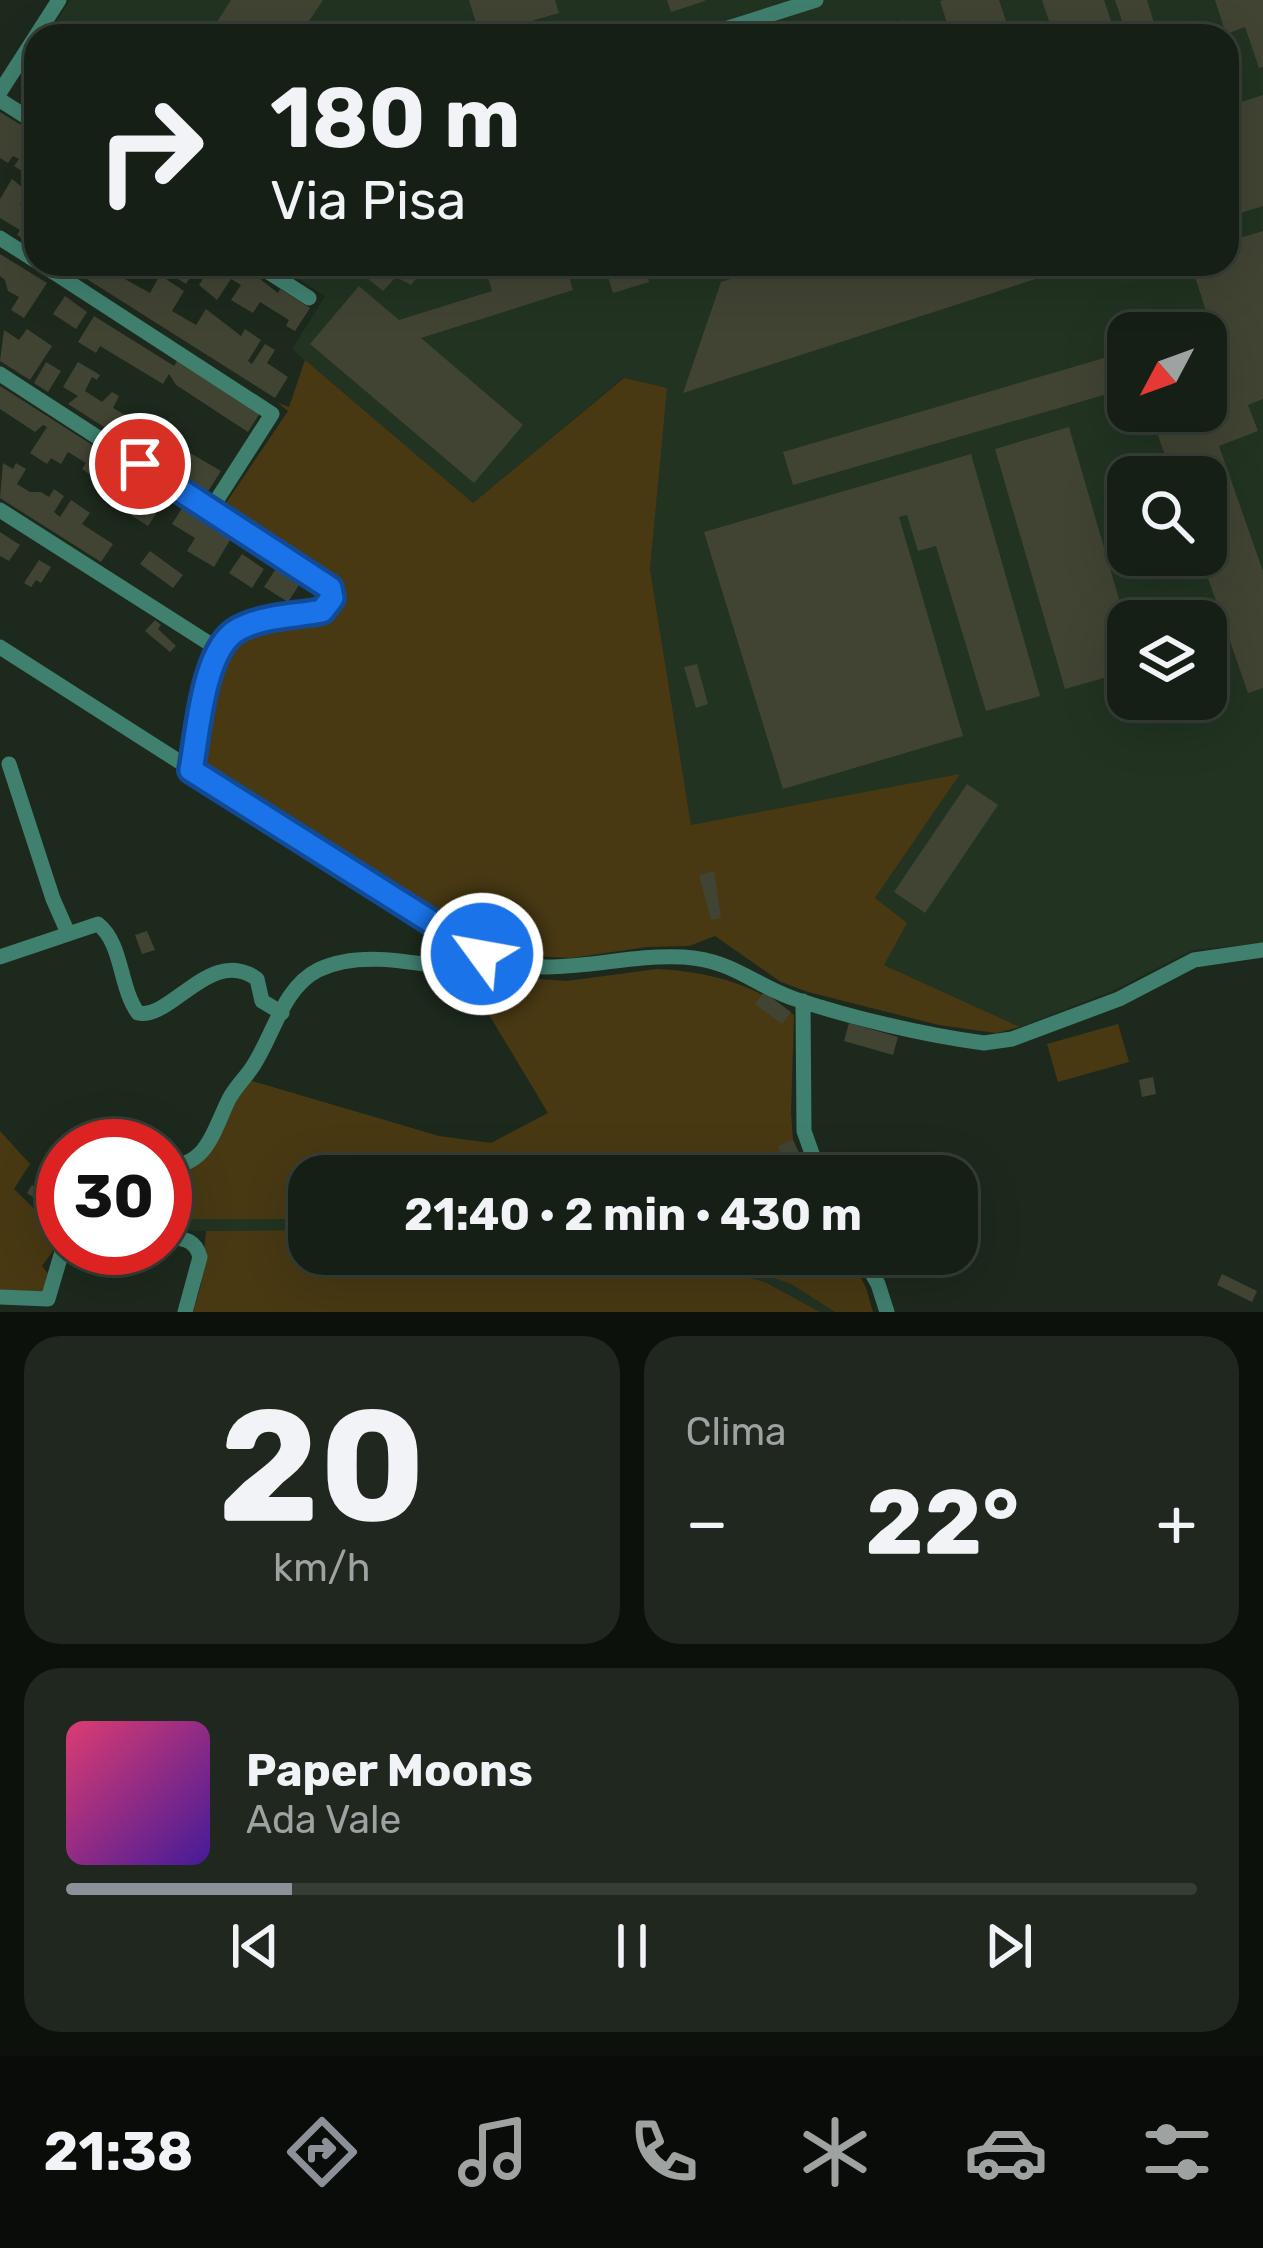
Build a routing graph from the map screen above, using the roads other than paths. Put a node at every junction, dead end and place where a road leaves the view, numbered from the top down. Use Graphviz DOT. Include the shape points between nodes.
graph roads {
  1 [pos="816,0"];
  2 [pos="741,24"];
  3 [pos="24,57"];
  4 [pos="0,96"];
  5 [pos="60,276"];
  6 [pos="275,276"];
  7 [pos="309,298"];
  8 [pos="0,374"];
  9 [pos="211,509"];
  10 [pos="0,510"];
  11 [pos="0,647"];
  12 [pos="218,649"];
  13 [pos="9,764"];
  14 [pos="191,770"];
  15 [pos="68,933"];
  16 [pos="1263,950"];
  17 [pos="482,954"];
  18 [pos="0,957"];
  19 [pos="802,1001"];
  20 [pos="282,1013"];
  21 [pos="813,1155"];
  22 [pos="192,1160"];
  23 [pos="192,1242"];
  24 [pos="55,1275"];
  25 [pos="873,1275"];
  26 [pos="0,1298"];
  27 [pos="185,1312"];
  28 [pos="884,1312"];
  1 -- 2 [label="street"];
  3 -- 4 [label="street"];
  5 -- 9 [label="street" via="272,414"];
  6 -- 7 [label="street"];
  8 -- 9 [label="street"];
  9 -- 12 [label="street" via="330,588 332,598 322,611 235,630"];
  10 -- 12 [label="street"];
  11 -- 14 [label="street"];
  12 -- 14 [label="street"];
  13 -- 15 [label="street"];
  14 -- 17 [label="street"];
  15 -- 18 [label="street"];
  15 -- 20 [label="street" via="105,929 138,1013 156,1012 201,979 240,971 257,979 262,1000"];
  16 -- 19 [label="street" via="1194,961 1119,999 998,1042 959,1040"];
  17 -- 19 [label="street" via="532,969 683,957 738,969"];
  17 -- 20 [label="street" via="465,971 331,965 296,986"];
  19 -- 21 [label="street" via="804,1130"];
  20 -- 22 [label="street"];
  23 -- 27 [label="street" via="200,1257"];
  24 -- 26 [label="street" via="48,1299"];
  25 -- 28 [label="street"];
}
